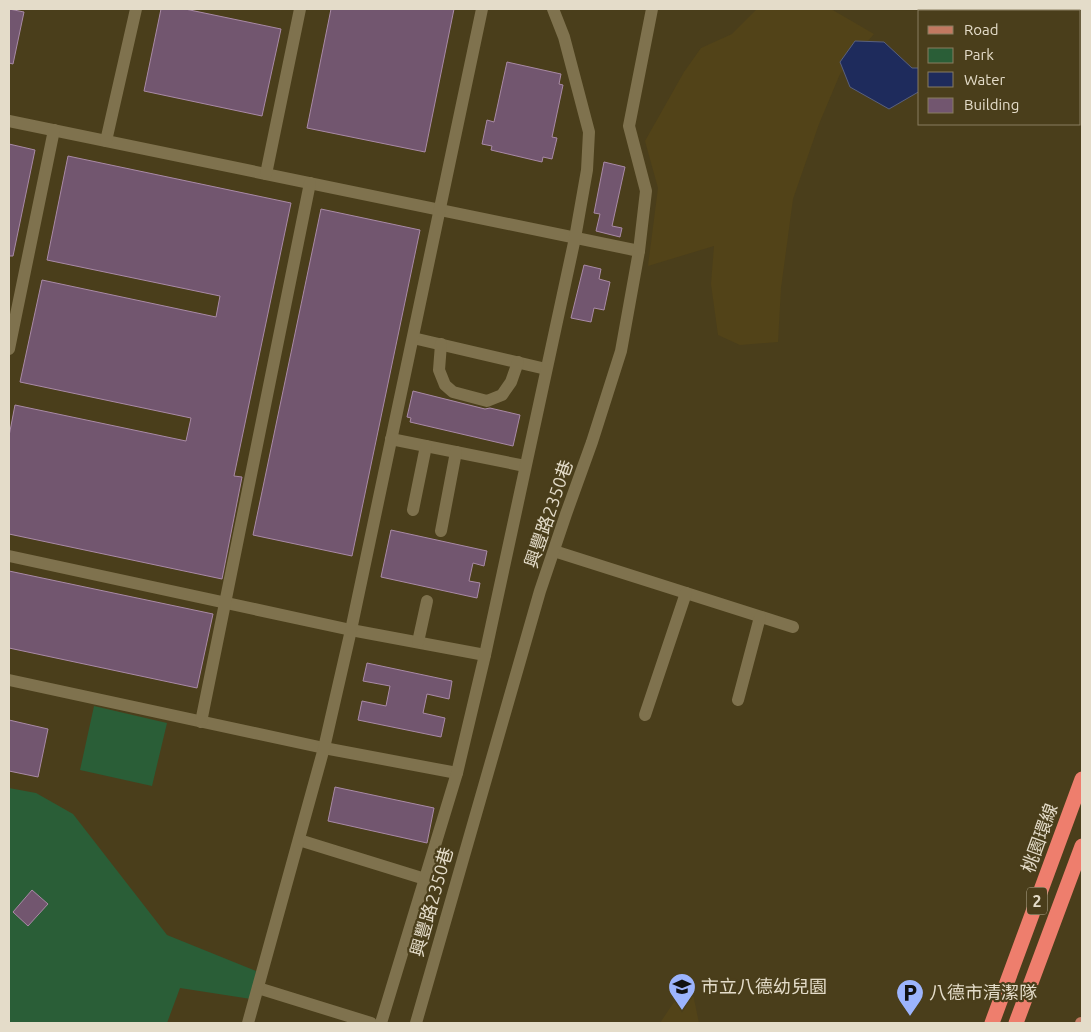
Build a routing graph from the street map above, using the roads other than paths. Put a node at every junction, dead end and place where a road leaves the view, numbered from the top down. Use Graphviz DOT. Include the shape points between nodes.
graph roads {
  1 [pos="136,9"];
  2 [pos="299,9"];
  3 [pos="482,9"];
  4 [pos="553,9"];
  5 [pos="652,9"];
  6 [pos="9,121"];
  7 [pos="54,130"];
  8 [pos="106,141"];
  9 [pos="266,174"];
  10 [pos="310,183"];
  11 [pos="440,210"];
  12 [pos="575,238"];
  13 [pos="638,251"];
  14 [pos="412,338"];
  15 [pos="441,344"];
  16 [pos="9,349"];
  17 [pos="518,362"];
  18 [pos="546,369"];
  19 [pos="391,439"];
  20 [pos="426,446"];
  21 [pos="456,452"];
  22 [pos="525,466"];
  23 [pos="413,510"];
  24 [pos="441,531"];
  25 [pos="554,551"];
  26 [pos="9,556"];
  27 [pos="686,593"];
  28 [pos="427,600"];
  29 [pos="226,603"];
  30 [pos="760,617"];
  31 [pos="793,627"];
  32 [pos="351,630"];
  33 [pos="418,642"];
  34 [pos="485,655"];
  35 [pos="9,680"];
  36 [pos="738,700"];
  37 [pos="645,715"];
  38 [pos="201,722"];
  39 [pos="324,748"];
  40 [pos="457,773"];
  41 [pos="1082,779"];
  42 [pos="298,840"];
  43 [pos="1082,846"];
  44 [pos="425,879"];
  45 [pos="258,988"];
  46 [pos="248,1023"];
  47 [pos="370,1023"];
  48 [pos="381,1023"];
  49 [pos="416,1023"];
  50 [pos="992,1023"];
  51 [pos="1016,1023"];
  1 -- 8 [label="street"];
  2 -- 9 [label="street"];
  3 -- 11 [label="street"];
  4 -- 12 [label="street" via="564,37 589,132 587,170"];
  5 -- 13 [label="street, 興豐路2350巷" via="629,126 646,191"];
  6 -- 7 [label="street"];
  7 -- 8 [label="street"];
  7 -- 16 [label="street"];
  8 -- 9 [label="street"];
  9 -- 10 [label="street"];
  10 -- 11 [label="street"];
  10 -- 29 [label="street"];
  11 -- 12 [label="street"];
  11 -- 14 [label="street"];
  12 -- 13 [label="street"];
  12 -- 18 [label="street"];
  13 -- 25 [label="street, 興豐路2350巷" via="621,351"];
  14 -- 15 [label="street"];
  14 -- 19 [label="street"];
  15 -- 17 [label="street"];
  15 -- 17 [label="street" via="439,370 445,385 453,392 487,401 502,395"];
  17 -- 18 [label="street"];
  18 -- 22 [label="street"];
  19 -- 20 [label="street"];
  19 -- 32 [label="street"];
  20 -- 21 [label="street"];
  20 -- 23 [label="street"];
  21 -- 22 [label="street"];
  21 -- 24 [label="street"];
  22 -- 34 [label="street"];
  25 -- 27 [label="street"];
  25 -- 49 [label="street, 興豐路2350巷"];
  26 -- 29 [label="street"];
  27 -- 30 [label="street"];
  27 -- 37 [label="street"];
  28 -- 33 [label="street"];
  29 -- 32 [label="street"];
  29 -- 38 [label="street"];
  30 -- 31 [label="street"];
  30 -- 36 [label="street"];
  32 -- 33 [label="street"];
  32 -- 39 [label="street"];
  33 -- 34 [label="street"];
  34 -- 40 [label="street"];
  35 -- 38 [label="street"];
  38 -- 39 [label="street"];
  39 -- 40 [label="street"];
  39 -- 42 [label="street"];
  40 -- 44 [label="street"];
  41 -- 50 [label="highway, 桃園環線 / 2"];
  42 -- 44 [label="street"];
  42 -- 45 [label="street"];
  43 -- 51 [label="highway, 2"];
  44 -- 48 [label="street"];
  45 -- 46 [label="street"];
  45 -- 47 [label="street"];
}
